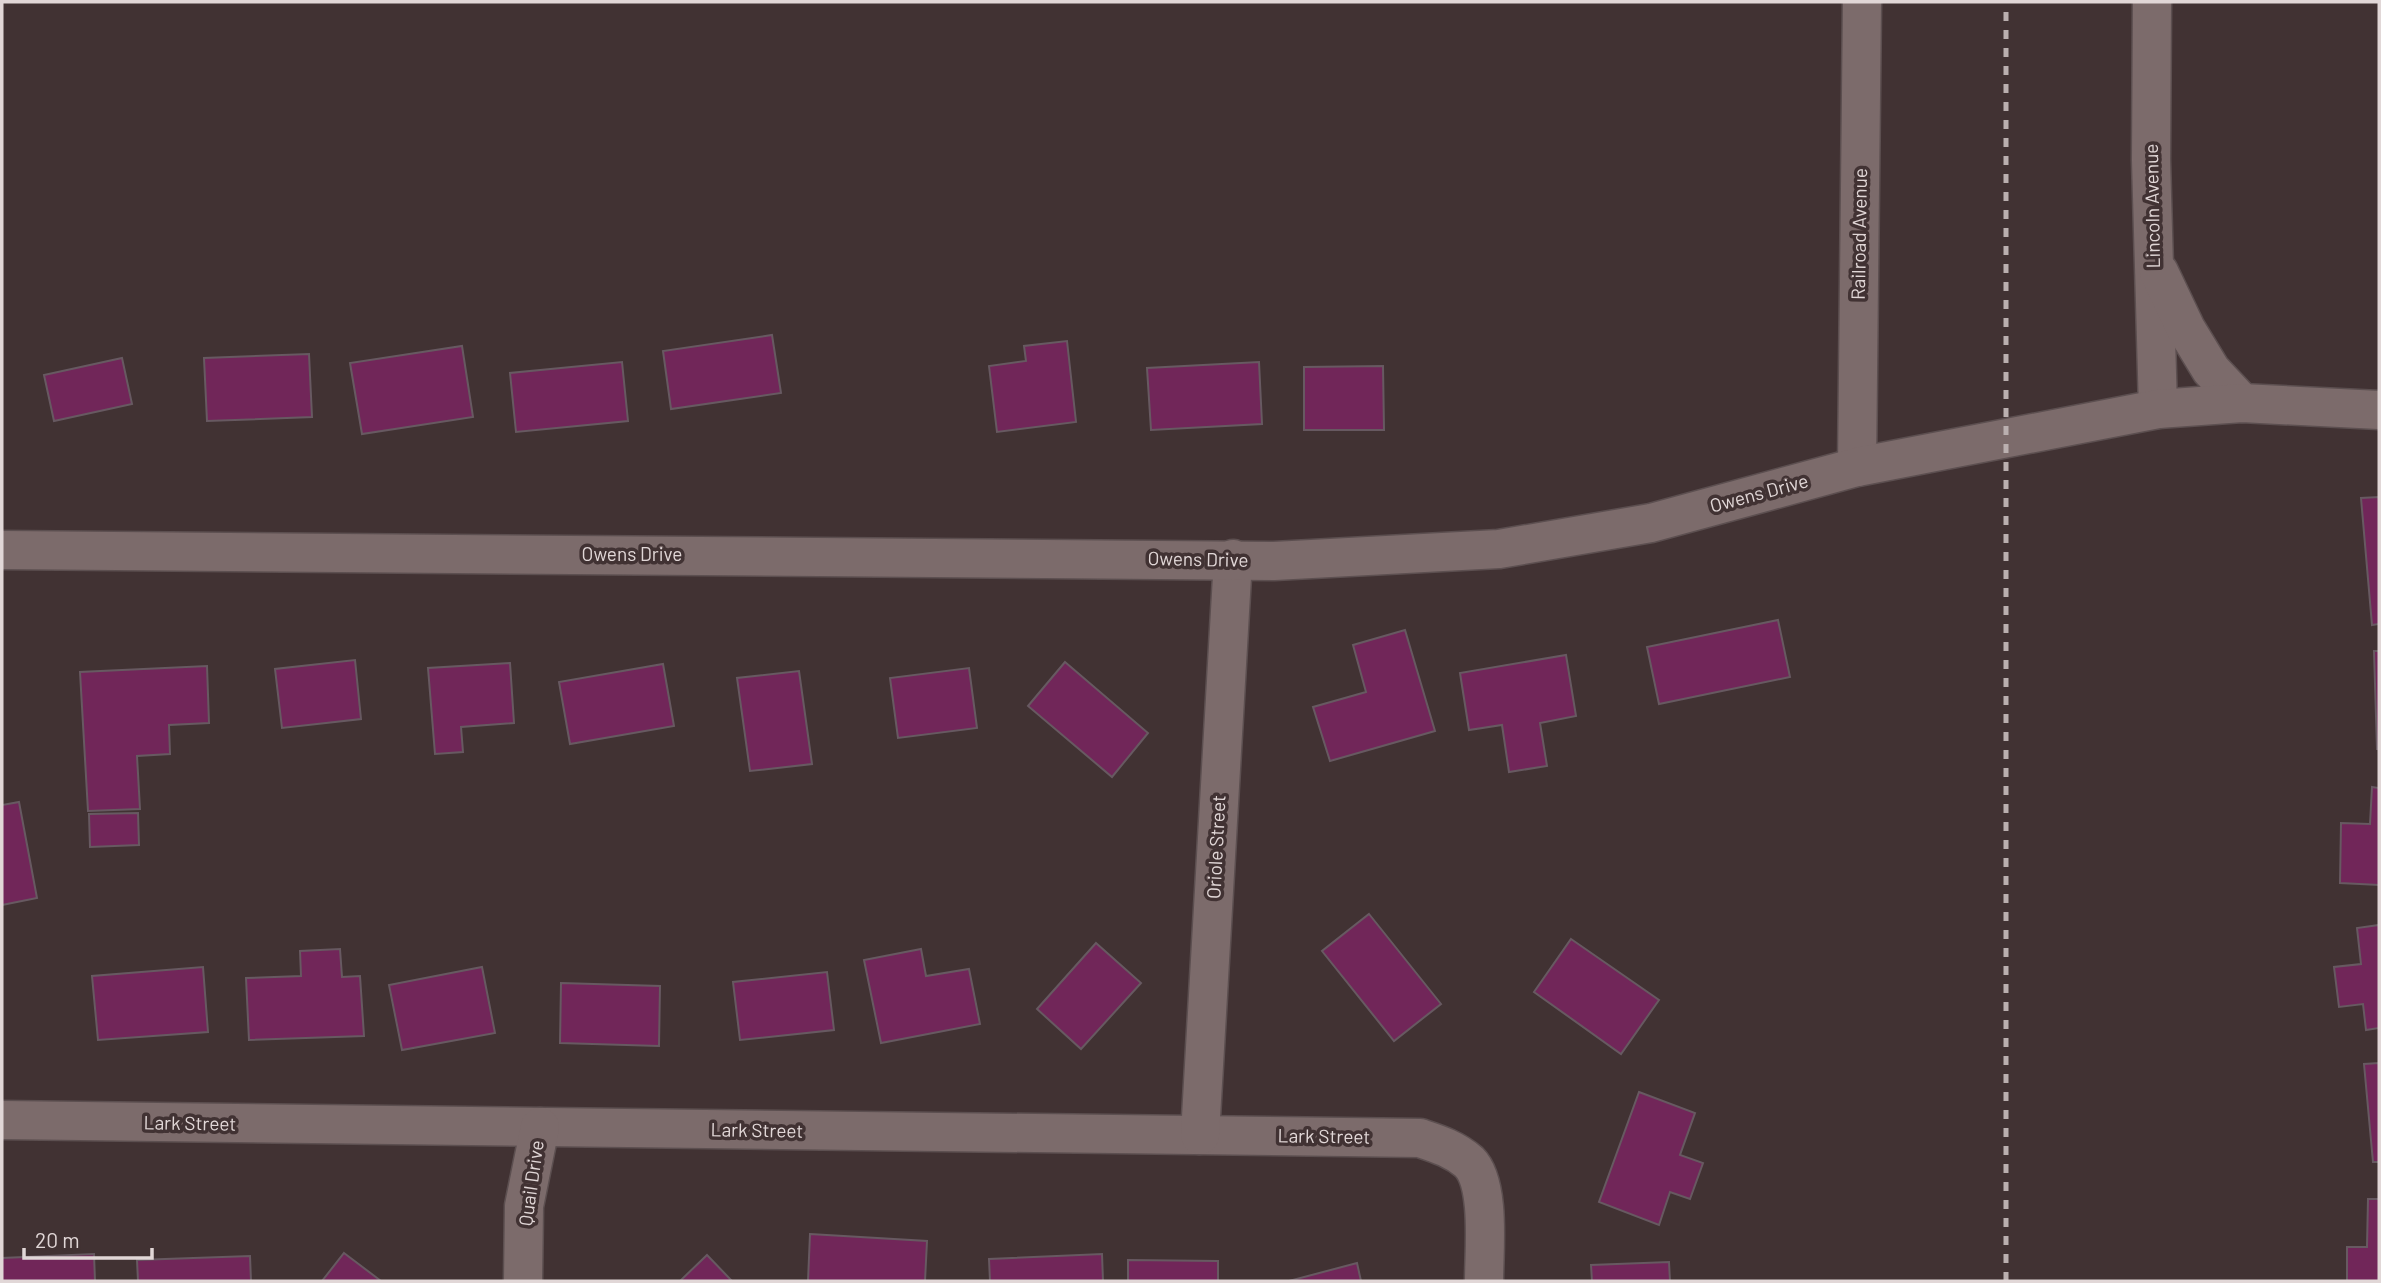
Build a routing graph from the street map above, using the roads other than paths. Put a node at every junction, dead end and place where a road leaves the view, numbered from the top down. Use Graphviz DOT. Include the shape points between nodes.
graph roads {
  1 [pos="1862,2"];
  2 [pos="2152,2"];
  3 [pos="2153,260"];
  4 [pos="2242,402"];
  5 [pos="2158,409"];
  6 [pos="2379,410"];
  7 [pos="1857,467"];
  8 [pos="2,550"];
  9 [pos="1233,559"];
  10 [pos="2,1120"];
  11 [pos="540,1127"];
  12 [pos="1200,1135"];
  13 [pos="523,1281"];
  14 [pos="1484,1281"];
  1 -- 7 [label="street, Railroad Avenue"];
  2 -- 3 [label="street, Lincoln Avenue"];
  3 -- 4 [label="street" via="2211,370"];
  3 -- 5 [label="street, Lincoln Avenue"];
  4 -- 5 [label="street, Owens Drive"];
  4 -- 6 [label="street, Owens Drive"];
  5 -- 7 [label="street, Owens Drive"];
  7 -- 9 [label="street, Owens Drive" via="1651,523 1499,549 1274,561"];
  8 -- 9 [label="street, Owens Drive"];
  9 -- 12 [label="street, Oriole Street"];
  10 -- 11 [label="street, Lark Street"];
  11 -- 12 [label="street, Lark Street"];
  11 -- 13 [label="street, Quail Drive" via="524,1206"];
  12 -- 14 [label="street, Lark Street" via="1419,1138 1448,1147 1471,1164 1484,1196"];
}
